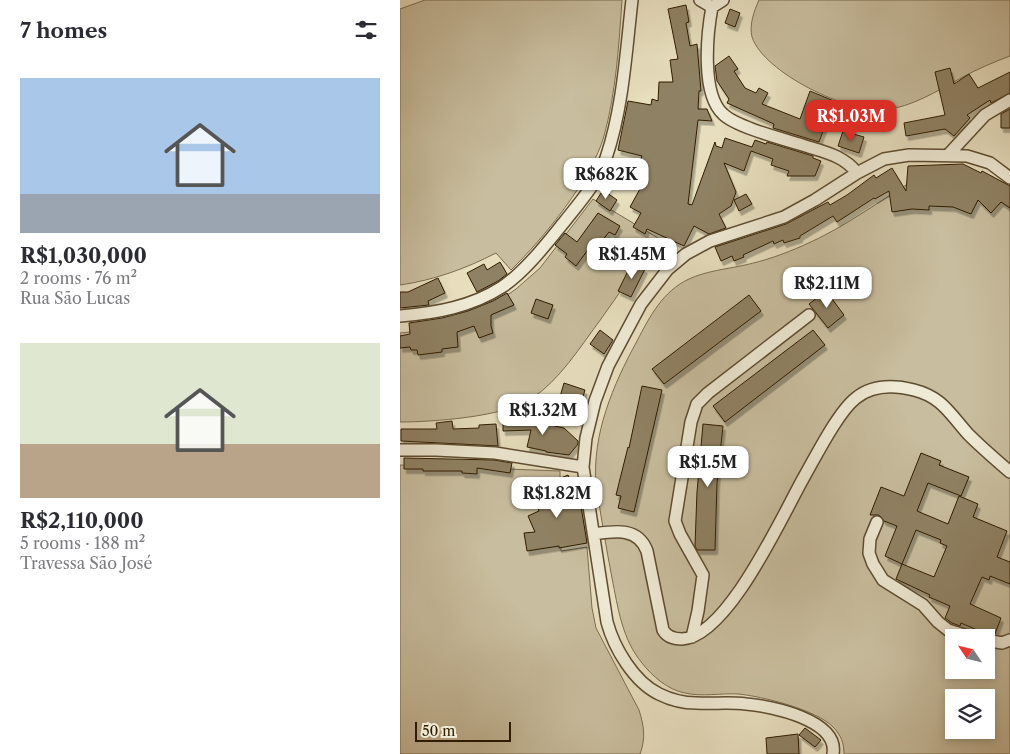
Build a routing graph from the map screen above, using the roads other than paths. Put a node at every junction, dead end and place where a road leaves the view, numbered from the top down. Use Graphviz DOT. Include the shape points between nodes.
graph roads {
  1 [pos="632,0"];
  2 [pos="700,0"];
  3 [pos="723,0"];
  4 [pos="712,7"];
  5 [pos="1010,100"];
  6 [pos="985,115"];
  7 [pos="948,155"];
  8 [pos="985,161"];
  9 [pos="857,173"];
  10 [pos="1010,178"];
  11 [pos="809,315"];
  12 [pos="400,316"];
  13 [pos="400,450"];
  14 [pos="583,467"];
  15 [pos="1010,472"];
  16 [pos="876,522"];
  17 [pos="594,534"];
  18 [pos="947,629"];
  19 [pos="692,637"];
  20 [pos="1010,640"];
  21 [pos="995,642"];
  22 [pos="833,753"];
  1 -- 12 [label="street" via="615,125 606,160 590,188 533,258 502,287 454,308"];
  2 -- 4 [label="street"];
  3 -- 4 [label="street"];
  4 -- 9 [label="street" via="708,66 712,97 719,111 744,126 841,159"];
  5 -- 6 [label="street"];
  6 -- 7 [label="street"];
  6 -- 8 [label="street" via="969,142 973,152"];
  7 -- 8 [label="street"];
  7 -- 9 [label="street" via="884,159"];
  8 -- 10 [label="street"];
  9 -- 14 [label="street" via="784,217 710,241 668,268 641,304 601,382 587,432"];
  11 -- 19 [label="street" via="708,393 694,411 675,522 703,575"];
  13 -- 14 [label="street" via="495,453"];
  14 -- 17 [label="street"];
  15 -- 19 [label="street" via="934,398 895,387 876,388 863,393 837,423 744,586 704,631"];
  16 -- 18 [label="street" via="869,553 883,580 926,607"];
  17 -- 19 [label="street" via="623,531 642,541 647,551 663,630 666,635 678,639"];
  17 -- 22 [label="street" via="614,643 634,673 654,691 683,702 755,705 808,720 823,728 832,740"];
  20 -- 21 [label="street"];
}
